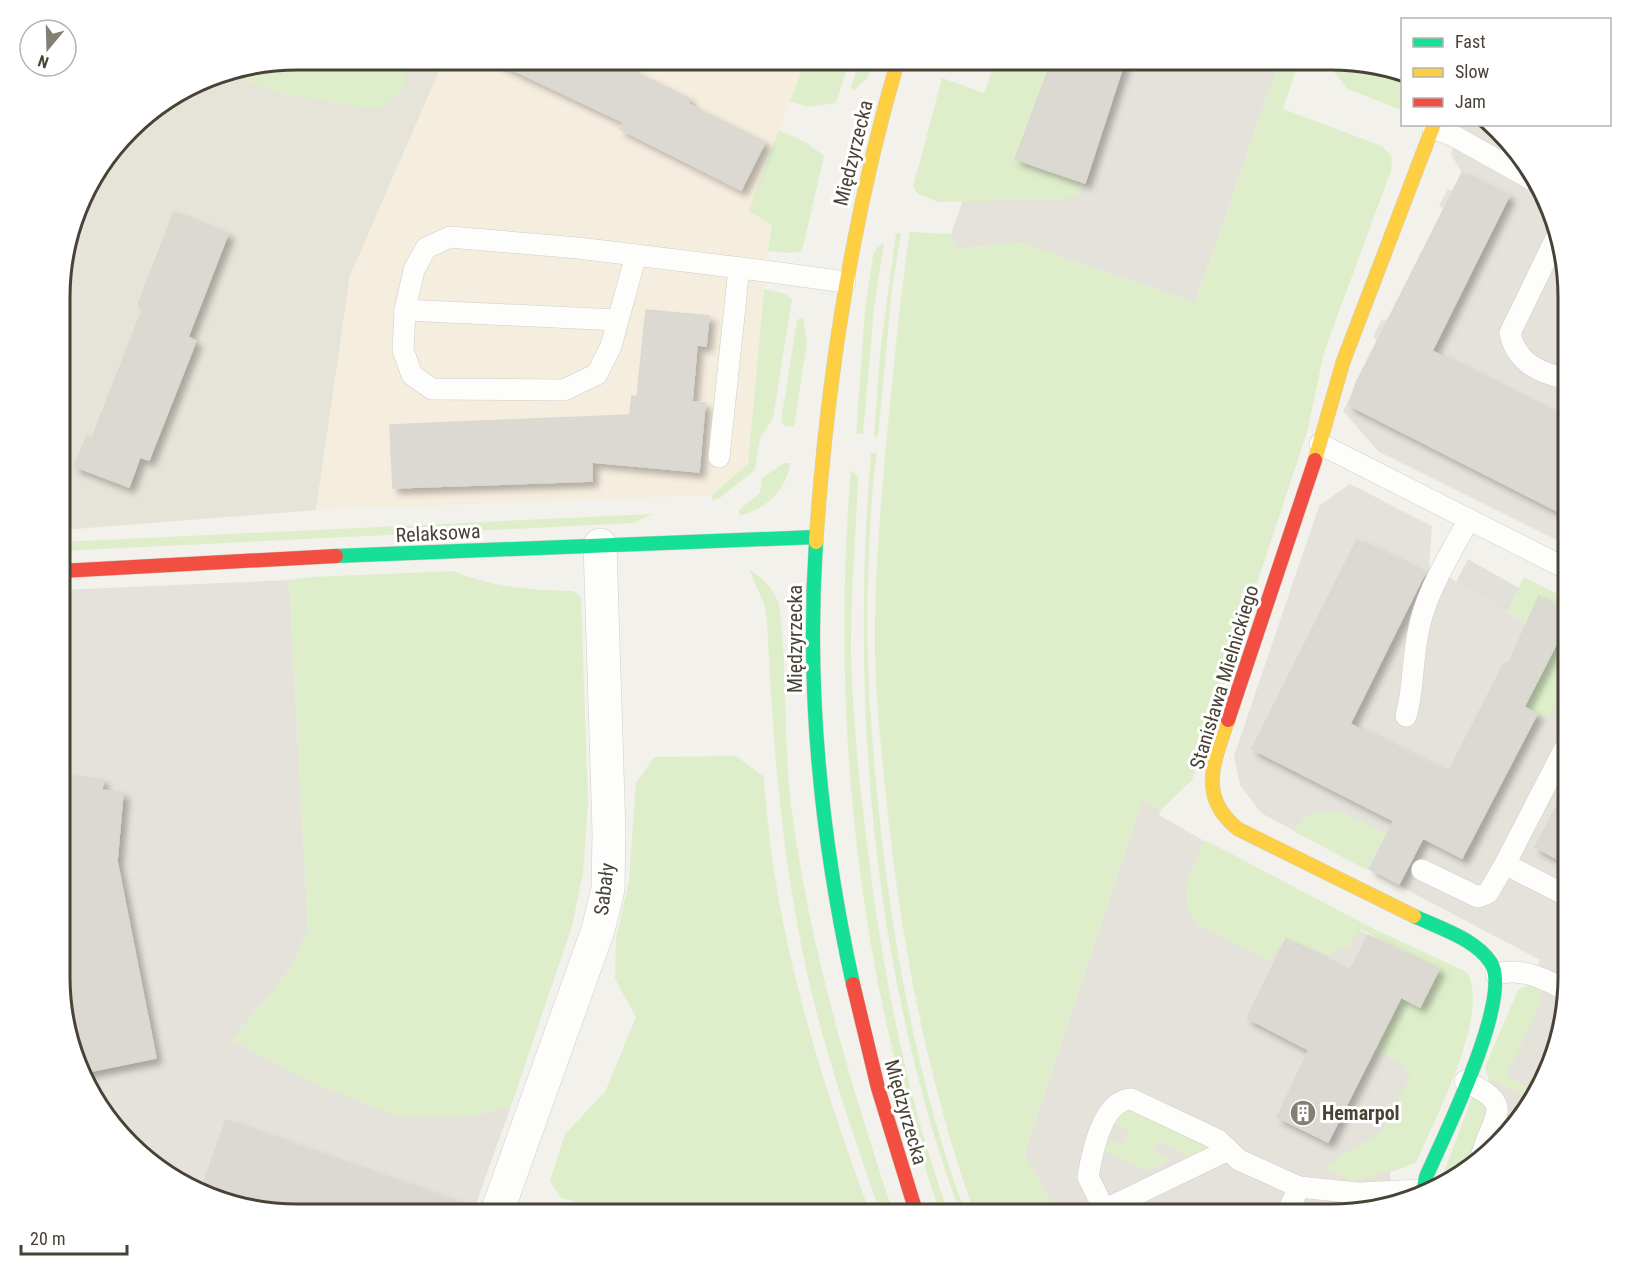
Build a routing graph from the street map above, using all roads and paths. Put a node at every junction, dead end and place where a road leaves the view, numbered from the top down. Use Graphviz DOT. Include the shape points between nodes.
graph roads {
  1 [pos="895,70"];
  2 [pos="1434,126"];
  3 [pos="1522,174"];
  4 [pos="1552,246"];
  5 [pos="636,255"];
  6 [pos="739,268"];
  7 [pos="845,282"];
  8 [pos="405,310"];
  9 [pos="617,320"];
  10 [pos="1558,377"];
  11 [pos="1320,444"];
  12 [pos="719,457"];
  13 [pos="1469,519"];
  14 [pos="816,537"];
  15 [pos="600,545"];
  16 [pos="1558,564"];
  17 [pos="70,571"];
  18 [pos="1406,716"];
  19 [pos="1558,761"];
  20 [pos="1505,864"];
  21 [pos="1422,870"];
  22 [pos="1558,891"];
  23 [pos="1496,974"];
  24 [pos="1558,986"];
  25 [pos="1465,1081"];
  26 [pos="1504,1126"];
  27 [pos="1228,1150"];
  28 [pos="1426,1184"];
  29 [pos="1299,1187"];
  30 [pos="1402,1193"];
  31 [pos="499,1204"];
  32 [pos="914,1204"];
  33 [pos="1101,1204"];
  34 [pos="1121,1204"];
  35 [pos="1291,1204"];
  1 -- 7 [label="street, Międzyrzecka" via="873,143"];
  2 -- 3 [label="lane"];
  2 -- 11 [label="street, Stanisława Mielnickiego" via="1345,352"];
  4 -- 10 [label="lane" via="1510,333 1513,347 1528,365"];
  5 -- 6 [label="lane"];
  5 -- 8 [label="lane" via="450,237 426,248 414,270"];
  5 -- 9 [label="lane"];
  6 -- 7 [label="lane"];
  6 -- 12 [label="lane"];
  7 -- 14 [label="street, Międzyrzecka"];
  8 -- 9 [label="lane"];
  8 -- 9 [label="lane" via="403,350 412,375 432,389 564,390 597,374 611,346"];
  11 -- 13 [label="lane"];
  11 -- 23 [label="street, Stanisława Mielnickiego" via="1216,755 1213,802 1219,813 1238,829 1479,948"];
  13 -- 16 [label="lane"];
  13 -- 18 [label="lane" via="1423,614"];
  14 -- 15 [label="street, Relaksowa"];
  14 -- 32 [label="street, Międzyrzecka" via="814,694 831,873 871,1063"];
  15 -- 17 [label="street, Relaksowa"];
  15 -- 31 [label="street, Sabały" via="608,890 598,930"];
  19 -- 20 [label="lane"];
  20 -- 21 [label="lane" via="1488,893 1478,897"];
  20 -- 22 [label="lane"];
  23 -- 24 [label="lane" via="1534,974"];
  23 -- 25 [label="street" via="1493,1005"];
  25 -- 26 [label="lane" via="1496,1101"];
  25 -- 28 [label="street"];
  27 -- 29 [label="lane" via="1239,1160"];
  27 -- 33 [label="lane" via="1218,1140 1131,1098 1121,1099 1104,1122 1088,1177"];
  27 -- 34 [label="lane"];
  29 -- 30 [label="lane"];
  29 -- 35 [label="lane"];
}
